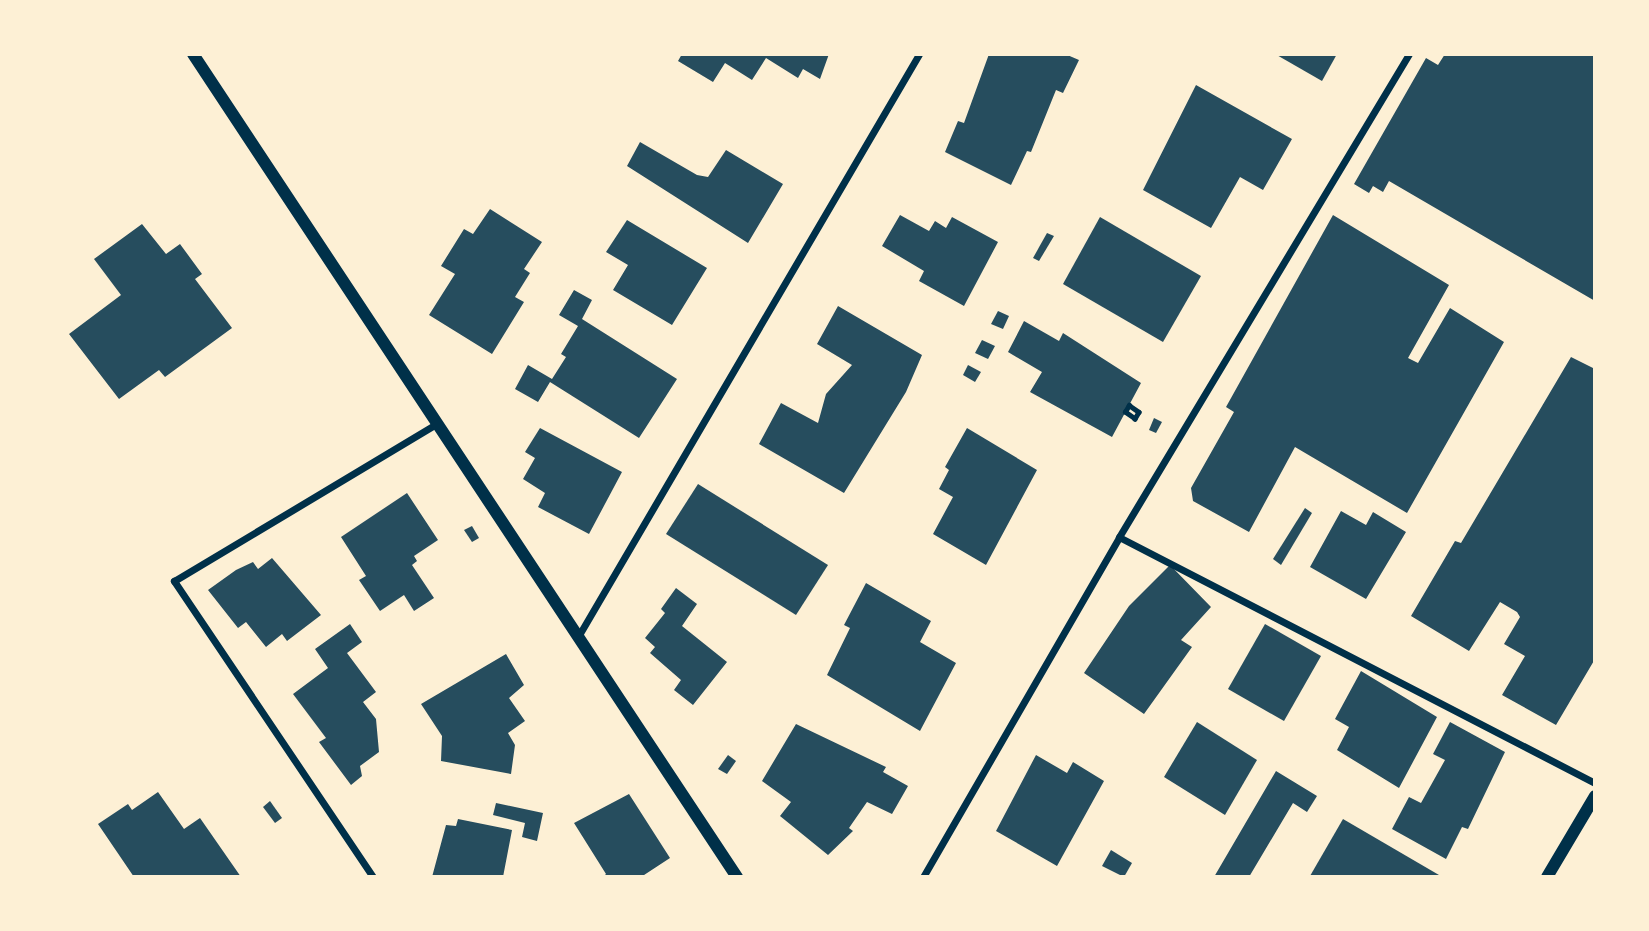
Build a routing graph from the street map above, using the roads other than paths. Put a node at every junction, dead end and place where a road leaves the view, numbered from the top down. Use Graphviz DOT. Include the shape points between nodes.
graph roads {
  1 [pos="193,54"];
  2 [pos="919,54"];
  3 [pos="1409,54"];
  4 [pos="436,424"];
  5 [pos="1119,537"];
  6 [pos="579,635"];
  7 [pos="1595,783"];
  8 [pos="1595,796"];
  9 [pos="373,877"];
  10 [pos="737,877"];
  11 [pos="923,877"];
  12 [pos="1547,877"];
  1 -- 4 [label="street"];
  2 -- 6 [label="street"];
  3 -- 5 [label="street"];
  4 -- 6 [label="street"];
  4 -- 9 [label="street" via="174,582"];
  5 -- 7 [label="street"];
  5 -- 11 [label="street"];
  6 -- 10 [label="street"];
  8 -- 12 [label="street"];
}
